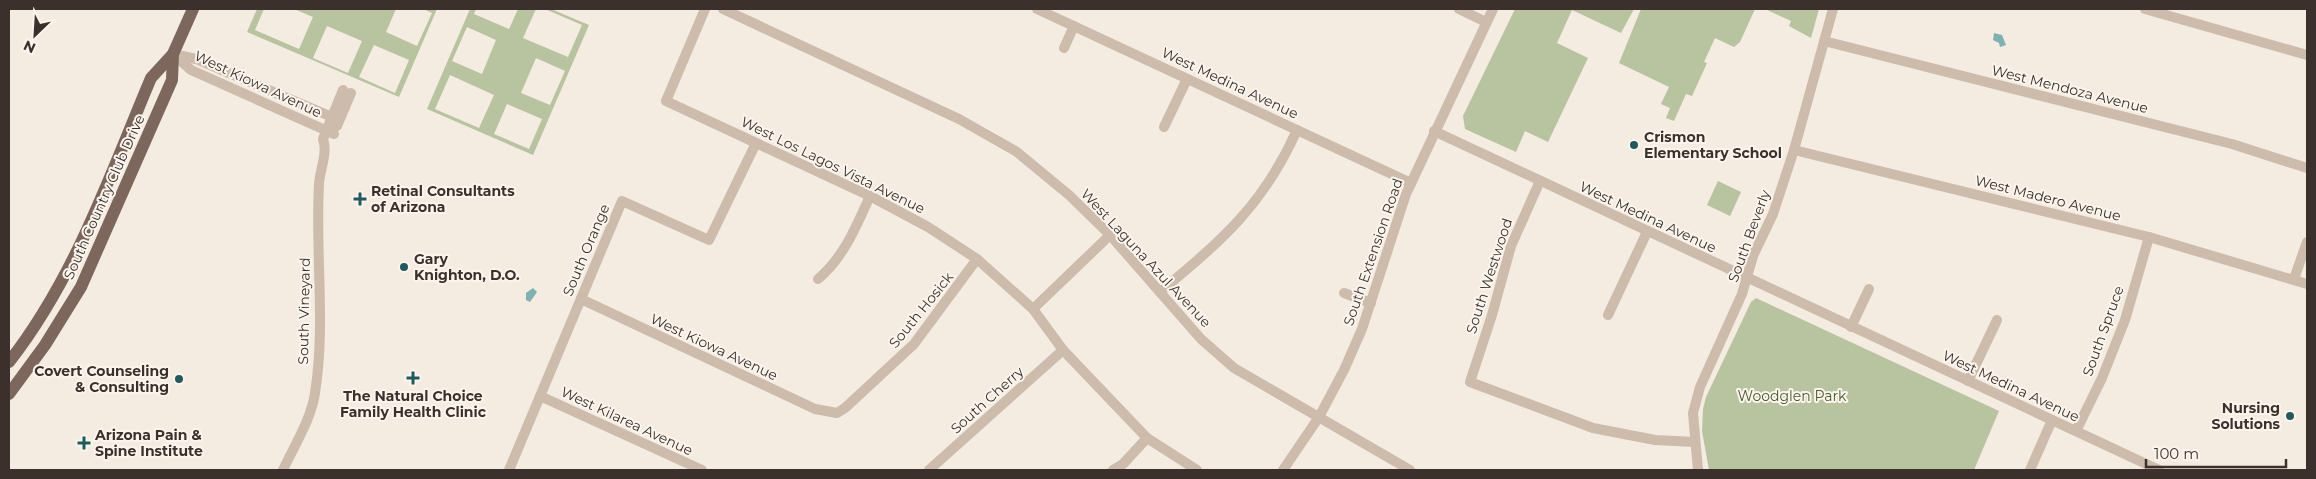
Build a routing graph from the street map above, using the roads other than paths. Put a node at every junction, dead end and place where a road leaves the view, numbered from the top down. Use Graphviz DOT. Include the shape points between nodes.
graph roads {
  1 [pos="193,9"];
  2 [pos="705,9"];
  3 [pos="723,9"];
  4 [pos="1037,9"];
  5 [pos="1459,9"];
  6 [pos="1493,9"];
  7 [pos="1833,9"];
  8 [pos="2145,9"];
  9 [pos="1486,22"];
  10 [pos="1074,26"];
  11 [pos="1824,41"];
  12 [pos="1064,48"];
  13 [pos="173,54"];
  14 [pos="2307,55"];
  15 [pos="1187,79"];
  16 [pos="347,92"];
  17 [pos="336,119"];
  18 [pos="1164,127"];
  19 [pos="1297,130"];
  20 [pos="1434,131"];
  21 [pos="330,132"];
  22 [pos="756,143"];
  23 [pos="1794,150"];
  24 [pos="2307,168"];
  25 [pos="1540,181"];
  26 [pos="1410,183"];
  27 [pos="870,196"];
  28 [pos="1647,232"];
  29 [pos="1110,235"];
  30 [pos="2148,237"];
  31 [pos="2307,242"];
  32 [pos="977,259"];
  33 [pos="818,279"];
  34 [pos="1748,279"];
  35 [pos="2294,279"];
  36 [pos="2307,284"];
  37 [pos="1869,289"];
  38 [pos="1160,292"];
  39 [pos="1344,293"];
  40 [pos="580,299"];
  41 [pos="1371,303"];
  42 [pos="1033,309"];
  43 [pos="1608,316"];
  44 [pos="1997,320"];
  45 [pos="1851,327"];
  46 [pos="1063,350"];
  47 [pos="9,362"];
  48 [pos="1968,381"];
  49 [pos="9,394"];
  50 [pos="540,396"];
  51 [pos="837,412"];
  52 [pos="1319,417"];
  53 [pos="2052,420"];
  54 [pos="2076,431"];
  55 [pos="1147,438"];
  56 [pos="1694,442"];
  57 [pos="283,470"];
  58 [pos="509,470"];
  59 [pos="702,470"];
  60 [pos="929,470"];
  61 [pos="1113,470"];
  62 [pos="1197,470"];
  63 [pos="1283,470"];
  64 [pos="1410,470"];
  65 [pos="1698,470"];
  66 [pos="2030,470"];
  67 [pos="2159,470"];
  1 -- 13 [label="main road, South Country Club Drive"];
  2 -- 22 [label="street, West Los Lagos Vista Avenue" via="666,101"];
  3 -- 29 [label="street, West Laguna Azul Avenue" via="959,119 1017,152 1069,194"];
  4 -- 10 [label="street, West Medina Avenue"];
  5 -- 9 [label="street"];
  6 -- 9 [label="street, South Extension Road"];
  7 -- 11 [label="street, South Beverly"];
  8 -- 14 [label="street"];
  9 -- 20 [label="street, South Extension Road"];
  10 -- 12 [label="street"];
  10 -- 15 [label="street, West Medina Avenue"];
  11 -- 23 [label="street, South Beverly"];
  11 -- 24 [label="street, West Mendoza Avenue" via="2232,144"];
  13 -- 17 [label="street, West Kiowa Avenue" via="196,58"];
  13 -- 21 [label="street, West Kiowa Avenue" via="191,70"];
  13 -- 47 [label="main road, South Country Club Drive" via="151,78 67,273 38,323"];
  13 -- 49 [label="main road, South Country Club Drive" via="172,80 96,257 59,324"];
  15 -- 18 [label="street"];
  15 -- 19 [label="street, West Medina Avenue"];
  16 -- 17 [label="street, South Vineyard"];
  17 -- 21 [label="street, South Vineyard"];
  19 -- 26 [label="street, West Medina Avenue"];
  19 -- 38 [label="street" via="1276,170 1250,208 1214,247"];
  20 -- 25 [label="street, West Medina Avenue"];
  20 -- 26 [label="street, South Extension Road"];
  21 -- 57 [label="street, South Vineyard" via="331,142 326,145 319,182 315,394"];
  22 -- 27 [label="street, West Los Lagos Vista Avenue"];
  22 -- 40 [label="street, South Orange" via="710,240 622,202"];
  23 -- 30 [label="street, West Madero Avenue"];
  23 -- 34 [label="street, South Beverly" via="1773,214 1753,256"];
  25 -- 28 [label="street, West Medina Avenue"];
  25 -- 56 [label="street, South Westwood" via="1511,246 1470,382 1593,428 1655,440"];
  26 -- 41 [label="street, South Extension Road"];
  27 -- 32 [label="street, West Los Lagos Vista Avenue" via="928,227"];
  27 -- 33 [label="street" via="846,248"];
  28 -- 34 [label="street, West Medina Avenue"];
  28 -- 43 [label="street"];
  29 -- 38 [label="street, West Laguna Azul Avenue"];
  29 -- 42 [label="street"];
  30 -- 35 [label="street, West Madero Avenue"];
  30 -- 54 [label="street, South Spruce" via="2125,320"];
  31 -- 35 [label="street"];
  32 -- 42 [label="street, West Los Lagos Vista Avenue"];
  32 -- 51 [label="street, South Hosick" via="914,344 846,408"];
  34 -- 45 [label="street, West Medina Avenue"];
  34 -- 56 [label="street, South Beverly" via="1700,388 1693,413"];
  35 -- 36 [label="street, West Madero Avenue"];
  37 -- 45 [label="street"];
  38 -- 52 [label="street, West Laguna Azul Avenue" via="1201,338 1234,368"];
  39 -- 41 [label="street"];
  40 -- 50 [label="street, South Orange"];
  40 -- 51 [label="street, West Kiowa Avenue" via="815,409"];
  41 -- 52 [label="street, South Extension Road" via="1344,370"];
  42 -- 46 [label="street, West Los Lagos Vista Avenue"];
  44 -- 48 [label="street"];
  45 -- 48 [label="street, West Medina Avenue"];
  46 -- 55 [label="street, West Los Lagos Vista Avenue"];
  46 -- 60 [label="street, South Cherry"];
  48 -- 53 [label="street, West Medina Avenue"];
  50 -- 58 [label="street, South Orange"];
  50 -- 59 [label="street, West Kilarea Avenue"];
  52 -- 63 [label="street, South Extension Road"];
  52 -- 64 [label="street, West Laguna Azul Avenue"];
  53 -- 54 [label="street, West Medina Avenue"];
  53 -- 66 [label="street"];
  54 -- 67 [label="street, West Medina Avenue"];
  55 -- 61 [label="street"];
  55 -- 62 [label="street, West Los Lagos Vista Avenue"];
  56 -- 65 [label="street, South Beverly"];
}
